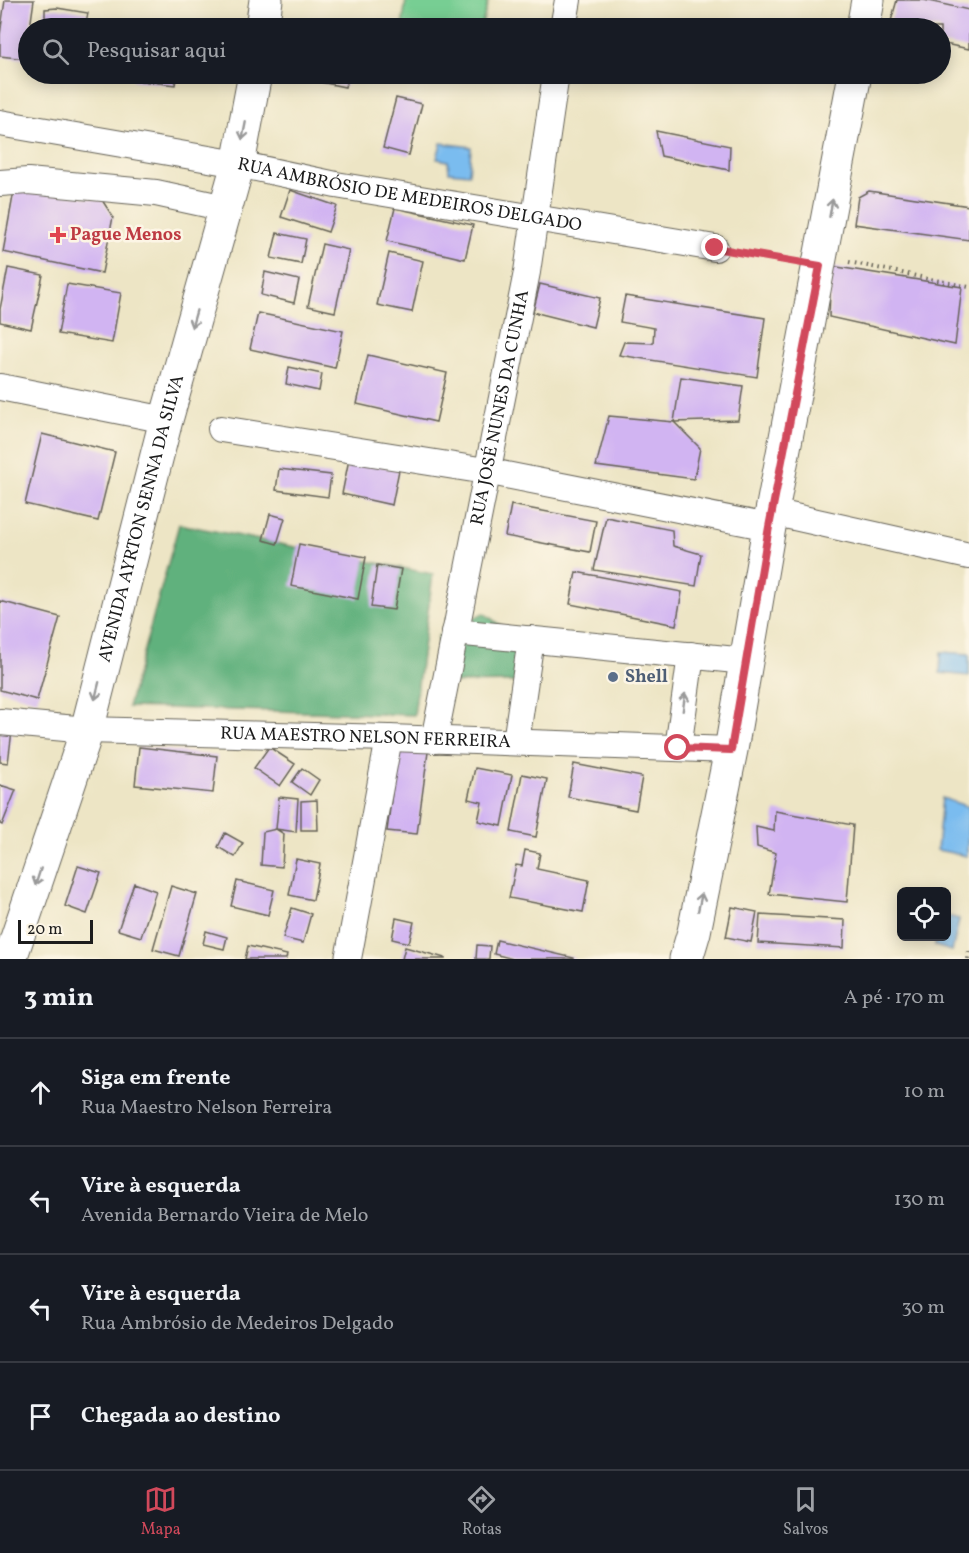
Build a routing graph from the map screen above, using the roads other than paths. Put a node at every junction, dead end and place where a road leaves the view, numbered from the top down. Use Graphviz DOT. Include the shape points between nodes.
graph roads {
  1 [pos="266,0"];
  2 [pos="568,0"];
  3 [pos="868,0"];
  4 [pos="263,18"];
  5 [pos="565,18"];
  6 [pos="865,18"];
  7 [pos="253,84"];
  8 [pos="554,84"];
  9 [pos="853,84"];
  10 [pos="0,123"];
  11 [pos="238,164"];
  12 [pos="0,183"];
  13 [pos="225,208"];
  14 [pos="534,219"];
  15 [pos="715,248"];
  16 [pos="0,387"];
  17 [pos="166,420"];
  18 [pos="221,429"];
  19 [pos="486,471"];
  20 [pos="771,520"];
  21 [pos="969,556"];
  22 [pos="455,632"];
  23 [pos="531,639"];
  24 [pos="691,655"];
  25 [pos="746,661"];
  26 [pos="0,722"];
  27 [pos="87,730"];
  28 [pos="389,738"];
  29 [pos="435,740"];
  30 [pos="516,742"];
  31 [pos="678,748"];
  32 [pos="731,750"];
  33 [pos="10,959"];
  34 [pos="348,959"];
  35 [pos="686,959"];
  1 -- 4 [label="main road"];
  2 -- 5 [label="street"];
  3 -- 6 [label="main road"];
  7 -- 11 [label="main road, AVENIDA AYRTON SENNA DA SILVA, one-way"];
  8 -- 14 [label="street, RUA JOSÉ NUNES DA CUNHA"];
  20 -- 9 [label="main road, one-way"];
  10 -- 11 [label="street, RUA AMBRÓSIO DE MEDEIROS DELGADO"];
  11 -- 13 [label="main road, AVENIDA AYRTON SENNA DA SILVA"];
  11 -- 14 [label="street, RUA AMBRÓSIO DE MEDEIROS DELGADO"];
  12 -- 13 [label="street" via="28,181 156,193"];
  13 -- 17 [label="main road, AVENIDA AYRTON SENNA DA SILVA, one-way"];
  14 -- 15 [label="street, RUA AMBRÓSIO DE MEDEIROS DELGADO"];
  14 -- 19 [label="street, RUA JOSÉ NUNES DA CUNHA"];
  16 -- 17 [label="street"];
  17 -- 27 [label="main road, AVENIDA AYRTON SENNA DA SILVA, one-way"];
  18 -- 19 [label="street"];
  19 -- 20 [label="street"];
  19 -- 22 [label="street, RUA JOSÉ NUNES DA CUNHA"];
  20 -- 21 [label="street"];
  20 -- 25 [label="main road"];
  22 -- 23 [label="street"];
  22 -- 29 [label="street, RUA JOSÉ NUNES DA CUNHA"];
  23 -- 24 [label="street"];
  23 -- 30 [label="street"];
  24 -- 25 [label="street"];
  31 -- 24 [label="street, one-way"];
  25 -- 32 [label="main road"];
  26 -- 27 [label="street, RUA MAESTRO NELSON FERREIRA"];
  27 -- 28 [label="street, RUA MAESTRO NELSON FERREIRA"];
  27 -- 33 [label="main road, AVENIDA AYRTON SENNA DA SILVA, one-way"];
  28 -- 29 [label="street, RUA MAESTRO NELSON FERREIRA"];
  28 -- 34 [label="street"];
  29 -- 30 [label="street, RUA MAESTRO NELSON FERREIRA"];
  30 -- 31 [label="street, RUA MAESTRO NELSON FERREIRA"];
  31 -- 32 [label="street, RUA MAESTRO NELSON FERREIRA"];
  35 -- 32 [label="main road, one-way"];
}
